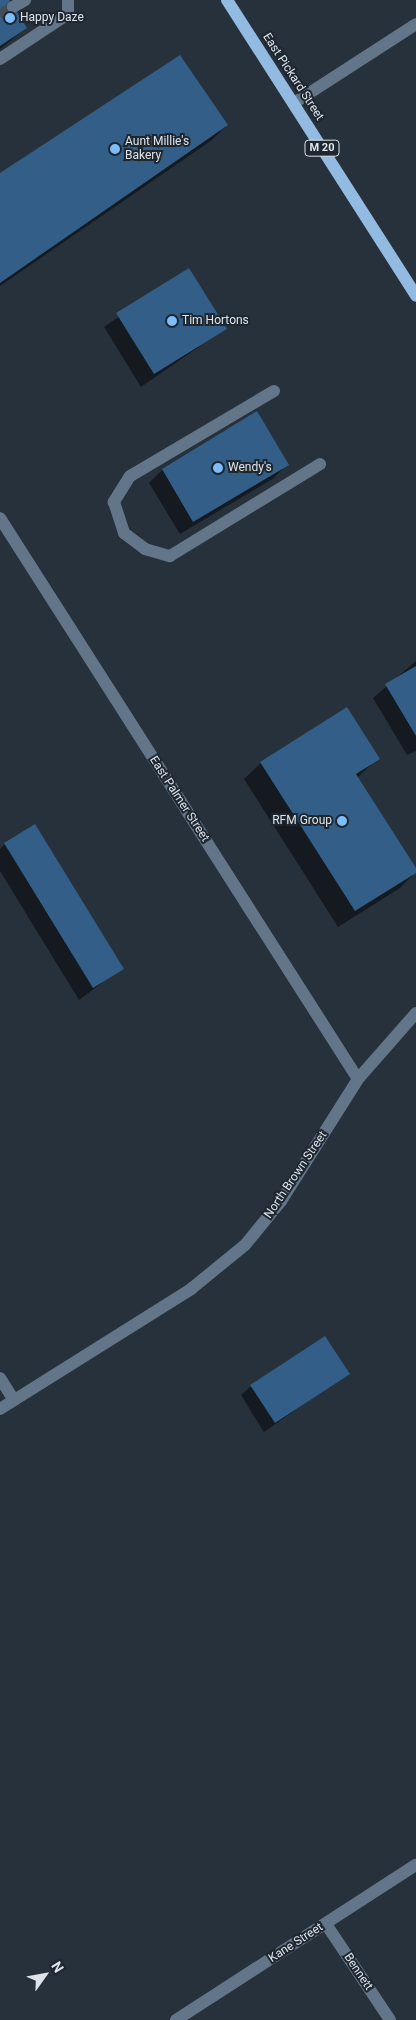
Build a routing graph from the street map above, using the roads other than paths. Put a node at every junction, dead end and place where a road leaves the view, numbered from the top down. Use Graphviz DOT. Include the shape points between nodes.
graph roads {
  1 [pos="25,0"];
  2 [pos="68,0"];
  3 [pos="227,0"];
  4 [pos="14,7"];
  5 [pos="416,24"];
  6 [pos="0,59"];
  7 [pos="294,103"];
  8 [pos="416,296"];
  9 [pos="274,391"];
  10 [pos="320,464"];
  11 [pos="0,518"];
  12 [pos="416,1013"];
  13 [pos="358,1079"];
  14 [pos="0,1378"];
  15 [pos="14,1400"];
  16 [pos="0,1409"];
  17 [pos="416,1865"];
  18 [pos="326,1924"];
  19 [pos="176,2020"];
  20 [pos="390,2020"];
  1 -- 4 [label="street"];
  2 -- 6 [label="street" via="68,14"];
  3 -- 7 [label="main road, East Pickard Street / M 20"];
  5 -- 7 [label="street"];
  7 -- 8 [label="main road, East Pickard Street / M 20"];
  9 -- 10 [label="street" via="130,476 114,502 124,533 145,549 170,556"];
  11 -- 13 [label="street, East Palmer Street"];
  12 -- 13 [label="street, North Brown Street"];
  13 -- 15 [label="street, North Brown Street" via="281,1202 245,1245 191,1289"];
  14 -- 15 [label="street"];
  15 -- 16 [label="street, North Brown Street"];
  17 -- 18 [label="street, Kane Street"];
  18 -- 19 [label="street, Kane Street"];
  18 -- 20 [label="street, Bennett"];
}
